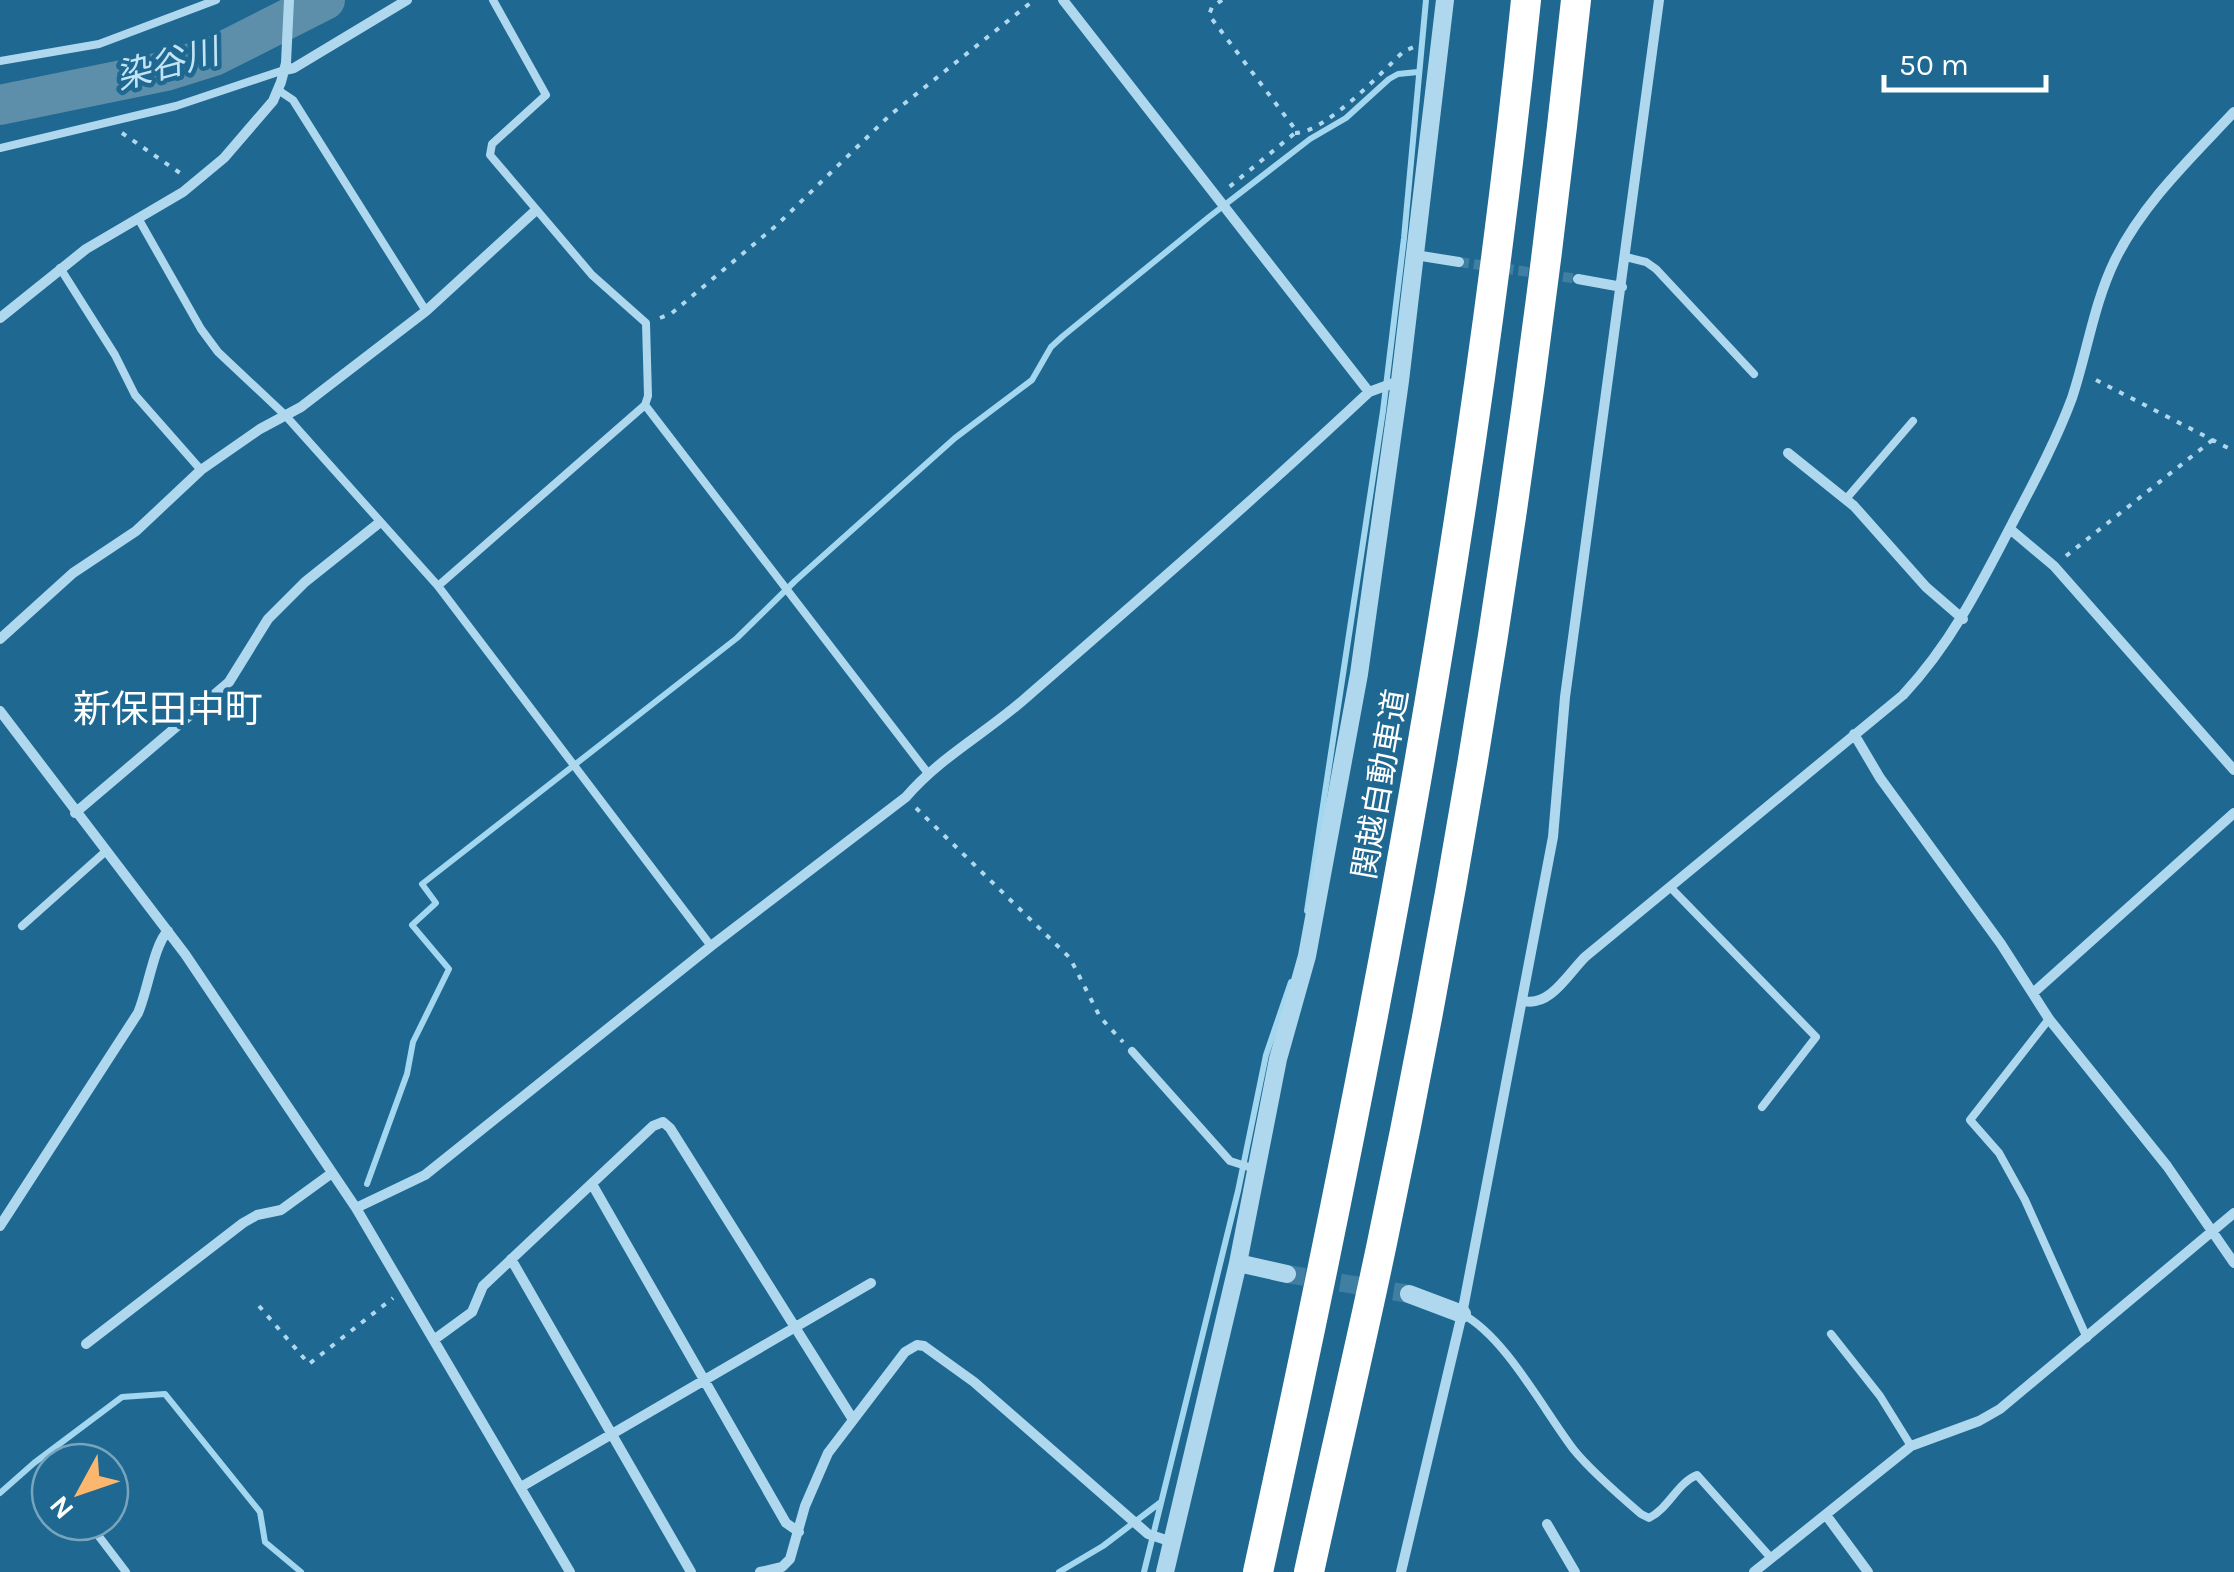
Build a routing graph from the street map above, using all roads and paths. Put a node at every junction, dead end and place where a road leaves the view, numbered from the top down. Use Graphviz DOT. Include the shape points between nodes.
graph roads {
  1 [pos="216,0"];
  2 [pos="288,0"];
  3 [pos="407,0"];
  4 [pos="493,0"];
  5 [pos="1034,0"];
  6 [pos="1062,0"];
  7 [pos="1222,0"];
  8 [pos="1445,0"];
  9 [pos="1526,0"];
  10 [pos="1576,0"];
  11 [pos="1660,0"];
  12 [pos="1414,47"];
  13 [pos="0,60"];
  14 [pos="285,70"];
  15 [pos="278,90"];
  16 [pos="2234,112"];
  17 [pos="112,122"];
  18 [pos="1295,133"];
  19 [pos="0,148"];
  20 [pos="192,186"];
  21 [pos="1216,197"];
  22 [pos="535,211"];
  23 [pos="138,218"];
  24 [pos="1414,255"];
  25 [pos="1626,257"];
  26 [pos="1459,262"];
  27 [pos="60,268"];
  28 [pos="1578,279"];
  29 [pos="1622,287"];
  30 [pos="426,311"];
  31 [pos="0,318"];
  32 [pos="646,322"];
  33 [pos="2080,372"];
  34 [pos="1754,374"];
  35 [pos="1400,380"];
  36 [pos="1369,392"];
  37 [pos="644,405"];
  38 [pos="286,416"];
  39 [pos="1912,421"];
  40 [pos="2215,438"];
  41 [pos="2234,450"];
  42 [pos="1788,453"];
  43 [pos="202,470"];
  44 [pos="1846,499"];
  45 [pos="379,523"];
  46 [pos="2010,529"];
  47 [pos="2054,566"];
  48 [pos="438,586"];
  49 [pos="1962,620"];
  50 [pos="0,640"];
  51 [pos="0,711"];
  52 [pos="1854,734"];
  53 [pos="2234,770"];
  54 [pos="928,772"];
  55 [pos="906,797"];
  56 [pos="75,812"];
  57 [pos="2234,813"];
  58 [pos="106,851"];
  59 [pos="1670,887"];
  60 [pos="22,926"];
  61 [pos="168,931"];
  62 [pos="712,946"];
  63 [pos="2033,993"];
  64 [pos="1524,1001"];
  65 [pos="2049,1019"];
  66 [pos="1132,1051"];
  67 [pos="1762,1107"];
  68 [pos="1255,1169"];
  69 [pos="332,1173"];
  70 [pos="592,1184"];
  71 [pos="356,1208"];
  72 [pos="2234,1213"];
  73 [pos="0,1226"];
  74 [pos="2211,1233"];
  75 [pos="510,1259"];
  76 [pos="1238,1263"];
  77 [pos="2234,1263"];
  78 [pos="1287,1274"];
  79 [pos="872,1283"];
  80 [pos="406,1290"];
  81 [pos="1409,1294"];
  82 [pos="259,1306"];
  83 [pos="1462,1314"];
  84 [pos="798,1327"];
  85 [pos="1831,1334"];
  86 [pos="2088,1338"];
  87 [pos="435,1339"];
  88 [pos="86,1344"];
  89 [pos="706,1380"];
  90 [pos="852,1418"];
  91 [pos="611,1433"];
  92 [pos="1911,1446"];
  93 [pos="521,1486"];
  94 [pos="1826,1515"];
  95 [pos="1547,1524"];
  96 [pos="799,1532"];
  97 [pos="103,1542"];
  98 [pos="1173,1542"];
  99 [pos="1771,1558"];
  100 [pos="126,1572"];
  101 [pos="570,1572"];
  102 [pos="690,1572"];
  103 [pos="760,1572"];
  104 [pos="1165,1572"];
  105 [pos="1258,1572"];
  106 [pos="1309,1572"];
  107 [pos="1402,1572"];
  108 [pos="1575,1572"];
  109 [pos="1754,1572"];
  110 [pos="1868,1572"];
  1 -- 13 [label="lane" via="98,44"];
  2 -- 14 [label="street"];
  3 -- 14 [label="street"];
  4 -- 22 [label="lane" via="546,95 490,150"];
  5 -- 32 [label="path" via="912,96 778,224 672,313"];
  6 -- 21 [label="street"];
  7 -- 18 [label="path" via="1209,15"];
  8 -- 24 [label="street"];
  9 -- 105 [label="highway, 関越自動車道" via="1464,500 1403,858 1333,1230"];
  10 -- 106 [label="highway" via="1511,517 1442,930"];
  11 -- 25 [label="street"];
  12 -- 18 [label="path" via="1345,108"];
  14 -- 15 [label="street"];
  14 -- 17 [label="lane"];
  15 -- 20 [label="street" via="224,158"];
  15 -- 30 [label="lane" via="292,100"];
  16 -- 33 [label="street" via="2126,240 2104,286"];
  17 -- 19 [label="lane"];
  17 -- 20 [label="path"];
  18 -- 21 [label="path"];
  20 -- 23 [label="street"];
  21 -- 36 [label="street"];
  22 -- 30 [label="street"];
  22 -- 32 [label="lane"];
  23 -- 27 [label="street"];
  23 -- 38 [label="lane" via="200,330"];
  24 -- 26 [label="street"];
  24 -- 35 [label="street"];
  25 -- 29 [label="street"];
  25 -- 34 [label="lane" via="1656,269"];
  27 -- 31 [label="street"];
  27 -- 43 [label="lane" via="135,396"];
  28 -- 29 [label="street"];
  29 -- 64 [label="street" via="1565,697 1553,838"];
  30 -- 38 [label="street"];
  32 -- 37 [label="lane"];
  33 -- 40 [label="path"];
  33 -- 46 [label="street"];
  35 -- 36 [label="street"];
  35 -- 68 [label="street" via="1356,692 1307,956"];
  36 -- 54 [label="street" via="999,722"];
  37 -- 48 [label="lane"];
  37 -- 54 [label="lane"];
  38 -- 43 [label="street"];
  38 -- 45 [label="lane"];
  39 -- 44 [label="lane"];
  40 -- 41 [label="path"];
  40 -- 47 [label="path"];
  42 -- 44 [label="street"];
  43 -- 50 [label="street"];
  44 -- 49 [label="street"];
  45 -- 48 [label="lane"];
  45 -- 56 [label="street" via="268,619 230,682"];
  46 -- 47 [label="street"];
  46 -- 49 [label="street"];
  47 -- 53 [label="street"];
  48 -- 62 [label="lane"];
  49 -- 52 [label="street" via="1904,695"];
  51 -- 56 [label="street"];
  52 -- 59 [label="street"];
  52 -- 63 [label="street"];
  54 -- 55 [label="street"];
  55 -- 62 [label="street"];
  55 -- 66 [label="path" via="1070,958 1100,1016"];
  56 -- 58 [label="street"];
  57 -- 63 [label="street"];
  58 -- 60 [label="lane"];
  58 -- 61 [label="street"];
  59 -- 64 [label="street" via="1544,999"];
  59 -- 67 [label="lane" via="1816,1037"];
  61 -- 69 [label="street"];
  61 -- 73 [label="street" via="157,946 138,1013"];
  62 -- 71 [label="street" via="426,1175"];
  63 -- 65 [label="street"];
  64 -- 83 [label="street"];
  65 -- 74 [label="street" via="2167,1166"];
  65 -- 86 [label="lane" via="1970,1120 2016,1184"];
  66 -- 68 [label="lane" via="1230,1161"];
  68 -- 76 [label="street"];
  69 -- 71 [label="street"];
  69 -- 88 [label="street" via="281,1210 243,1223"];
  70 -- 75 [label="street"];
  70 -- 84 [label="street" via="653,1126 667,1124"];
  70 -- 89 [label="street"];
  71 -- 80 [label="street"];
  72 -- 74 [label="street"];
  74 -- 77 [label="street"];
  74 -- 86 [label="street"];
  75 -- 87 [label="street" via="483,1286 472,1312"];
  75 -- 91 [label="street"];
  76 -- 78 [label="street"];
  76 -- 98 [label="street"];
  79 -- 84 [label="street"];
  80 -- 82 [label="path" via="309,1364"];
  80 -- 87 [label="street"];
  81 -- 83 [label="street"];
  83 -- 99 [label="lane" via="1477,1322 1525,1380 1576,1452 1641,1514 1656,1516 1696,1476"];
  83 -- 107 [label="street"];
  84 -- 89 [label="street"];
  84 -- 90 [label="street"];
  85 -- 92 [label="lane"];
  86 -- 92 [label="street" via="2000,1409"];
  87 -- 93 [label="street"];
  89 -- 91 [label="street"];
  89 -- 96 [label="street" via="786,1523"];
  90 -- 96 [label="street" via="818,1472"];
  90 -- 98 [label="street" via="905,1352 924,1346 1148,1534"];
  91 -- 93 [label="street"];
  91 -- 102 [label="street"];
  92 -- 94 [label="street"];
  93 -- 101 [label="street"];
  94 -- 99 [label="street"];
  94 -- 110 [label="street"];
  95 -- 108 [label="street"];
  96 -- 103 [label="street" via="786,1564"];
  97 -- 100 [label="lane"];
  98 -- 104 [label="street"];
  99 -- 109 [label="street"];
}
